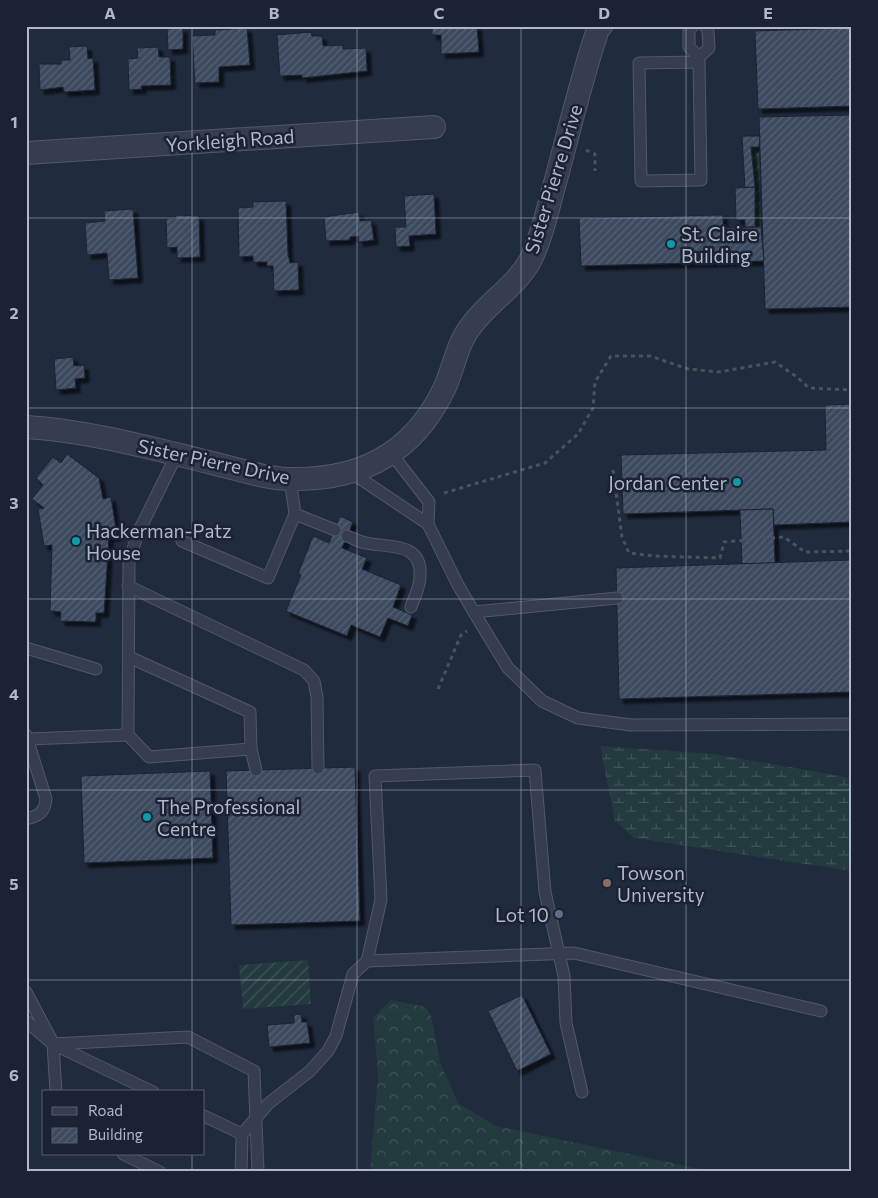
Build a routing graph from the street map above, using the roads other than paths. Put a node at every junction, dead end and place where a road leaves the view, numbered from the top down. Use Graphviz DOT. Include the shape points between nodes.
graph roads {
  1 [pos="601,26"];
  2 [pos="693,26"];
  3 [pos="705,26"];
  4 [pos="699,60"];
  5 [pos="434,127"];
  6 [pos="26,153"];
  7 [pos="26,427"];
  8 [pos="391,453"];
  9 [pos="177,454"];
  10 [pos="352,473"];
  11 [pos="290,479"];
  12 [pos="295,514"];
  13 [pos="428,524"];
  14 [pos="334,530"];
  15 [pos="347,536"];
  16 [pos="182,541"];
  17 [pos="128,586"];
  18 [pos="617,598"];
  19 [pos="411,607"];
  20 [pos="474,612"];
  21 [pos="26,648"];
  22 [pos="129,657"];
  23 [pos="96,669"];
  24 [pos="852,724"];
  25 [pos="128,734"];
  26 [pos="27,737"];
  27 [pos="251,750"];
  28 [pos="318,768"];
  29 [pos="256,770"];
  30 [pos="26,819"];
  31 [pos="559,952"];
  32 [pos="367,961"];
  33 [pos="26,992"];
  34 [pos="821,1011"];
  35 [pos="26,1021"];
  36 [pos="53,1044"];
  37 [pos="56,1090"];
  38 [pos="148,1090"];
  39 [pos="582,1092"];
  40 [pos="205,1116"];
  41 [pos="256,1117"];
  42 [pos="242,1134"];
  43 [pos="127,1156"];
  44 [pos="153,1170"];
  45 [pos="241,1172"];
  46 [pos="258,1172"];
  1 -- 8 [label="street, Sister Pierre Drive" via="588,60 542,230 530,261 478,316 464,336 443,391 429,414"];
  2 -- 4 [label="lane" via="689,30 689,47"];
  3 -- 4 [label="lane" via="709,48"];
  4 -- 4 [label="lane" via="639,63 641,181 701,180"];
  5 -- 6 [label="street, Yorkleigh Road"];
  7 -- 9 [label="street, Sister Pierre Drive" via="88,434"];
  8 -- 10 [label="street, Sister Pierre Drive" via="372,466"];
  8 -- 13 [label="lane" via="428,502"];
  9 -- 11 [label="street, Sister Pierre Drive"];
  9 -- 17 [label="lane" via="138,533 129,562"];
  10 -- 11 [label="street, Sister Pierre Drive"];
  10 -- 13 [label="lane"];
  11 -- 12 [label="lane"];
  12 -- 14 [label="lane"];
  12 -- 16 [label="lane" via="268,578"];
  13 -- 20 [label="lane"];
  15 -- 19 [label="lane" via="365,543 398,546 413,553 419,564 420,578"];
  17 -- 22 [label="lane"];
  17 -- 28 [label="lane" via="304,670 314,681 317,697"];
  18 -- 20 [label="lane"];
  20 -- 24 [label="lane" via="508,668 542,701 578,718 631,725"];
  21 -- 23 [label="lane"];
  22 -- 25 [label="lane"];
  22 -- 27 [label="lane" via="250,712"];
  25 -- 26 [label="lane"];
  25 -- 27 [label="lane" via="149,757"];
  26 -- 30 [label="lane" via="46,799 40,814"];
  27 -- 29 [label="lane"];
  31 -- 32 [label="lane"];
  31 -- 32 [label="lane" via="545,892 535,770 394,775 375,776 381,900"];
  31 -- 34 [label="lane"];
  31 -- 39 [label="lane" via="564,976 566,1023"];
  32 -- 41 [label="lane" via="353,974 336,1036 328,1051 310,1071"];
  33 -- 36 [label="lane"];
  35 -- 36 [label="lane"];
  36 -- 37 [label="lane"];
  36 -- 38 [label="lane"];
  36 -- 41 [label="lane" via="188,1037 254,1071"];
  40 -- 42 [label="lane"];
  41 -- 42 [label="lane"];
  41 -- 46 [label="lane"];
  42 -- 45 [label="lane"];
  43 -- 44 [label="lane"];
}
